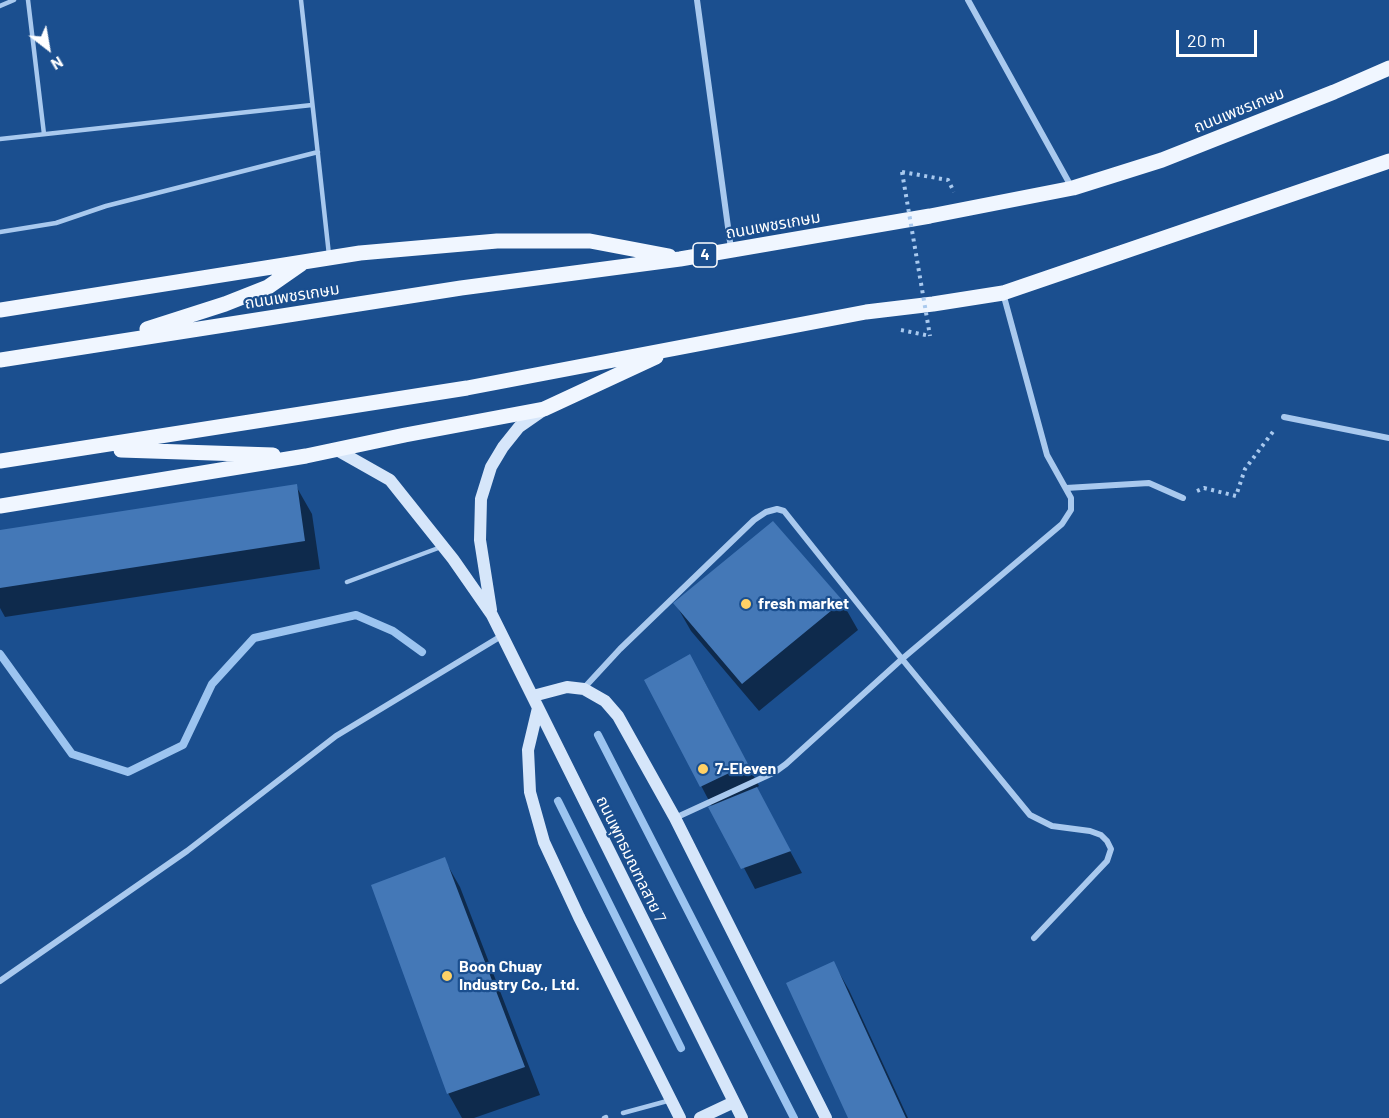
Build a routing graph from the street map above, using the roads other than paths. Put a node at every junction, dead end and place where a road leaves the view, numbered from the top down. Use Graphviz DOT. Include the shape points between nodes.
graph roads {
  1 [pos="14,0"];
  2 [pos="28,0"];
  3 [pos="301,0"];
  4 [pos="696,0"];
  5 [pos="968,0"];
  6 [pos="0,6"];
  7 [pos="1389,68"];
  8 [pos="312,105"];
  9 [pos="44,134"];
  10 [pos="0,140"];
  11 [pos="318,152"];
  12 [pos="1389,161"];
  13 [pos="1073,188"];
  14 [pos="0,232"];
  15 [pos="731,250"];
  16 [pos="330,258"];
  17 [pos="681,259"];
  18 [pos="304,262"];
  19 [pos="1003,293"];
  20 [pos="0,310"];
  21 [pos="105,343"];
  22 [pos="678,347"];
  23 [pos="0,360"];
  24 [pos="544,409"];
  25 [pos="1284,417"];
  26 [pos="1389,438"];
  27 [pos="94,447"];
  28 [pos="337,450"];
  29 [pos="306,456"];
  30 [pos="0,461"];
  31 [pos="1066,488"];
  32 [pos="1183,498"];
  33 [pos="0,506"];
  34 [pos="443,546"];
  35 [pos="347,582"];
  36 [pos="492,615"];
  37 [pos="503,634"];
  38 [pos="902,659"];
  39 [pos="584,689"];
  40 [pos="533,696"];
  41 [pos="538,708"];
  42 [pos="675,818"];
  43 [pos="1034,938"];
  44 [pos="0,981"];
  45 [pos="671,1100"];
  46 [pos="734,1102"];
  47 [pos="623,1113"];
  48 [pos="680,1118"];
  49 [pos="700,1118"];
  50 [pos="742,1118"];
  51 [pos="826,1118"];
  1 -- 6 [label="lane"];
  2 -- 9 [label="lane"];
  3 -- 8 [label="lane"];
  4 -- 15 [label="street"];
  5 -- 13 [label="street"];
  7 -- 13 [label="main road, ถนนเพชรเกษม / 4" via="1162,160"];
  8 -- 9 [label="lane"];
  8 -- 11 [label="lane"];
  9 -- 10 [label="lane"];
  11 -- 14 [label="lane" via="106,206 56,223"];
  11 -- 16 [label="lane"];
  12 -- 19 [label="main road"];
  13 -- 15 [label="main road, ถนนเพชรเกษม / 4"];
  15 -- 17 [label="main road, ถนนเพชรเกษม / 4"];
  16 -- 17 [label="main road" via="497,241 590,241"];
  16 -- 18 [label="main road"];
  17 -- 21 [label="main road, ถนนเพชรเกษม / 4"];
  18 -- 20 [label="main road"];
  18 -- 21 [label="main road" via="268,287"];
  19 -- 22 [label="main road" via="866,312"];
  19 -- 31 [label="street" via="1047,455"];
  21 -- 23 [label="main road, ถนนเพชรเกษม / 4"];
  22 -- 24 [label="main road"];
  22 -- 27 [label="main road" via="467,388"];
  24 -- 28 [label="main road"];
  24 -- 36 [label="main road, ถนนพุทธมณฑลสาย 7" via="519,427 503,447 491,467 481,499 480,540"];
  25 -- 26 [label="street"];
  27 -- 29 [label="main road"];
  27 -- 30 [label="main road"];
  28 -- 29 [label="main road"];
  28 -- 34 [label="main road, ถนนพุทธมณฑลสาย 7" via="390,480"];
  29 -- 33 [label="main road"];
  31 -- 32 [label="street" via="1149,483"];
  31 -- 38 [label="street" via="1071,510 1062,524"];
  34 -- 35 [label="lane"];
  34 -- 36 [label="main road, ถนนพุทธมณฑลสาย 7"];
  36 -- 37 [label="main road, ถนนพุทธมณฑลสาย 7"];
  37 -- 40 [label="main road, ถนนพุทธมณฑลสาย 7"];
  37 -- 44 [label="street" via="336,736 187,851"];
  38 -- 39 [label="street" via="784,511 777,509 754,520"];
  38 -- 42 [label="street" via="774,772"];
  38 -- 43 [label="street" via="1030,815 1052,826 1101,835 1111,849 1107,861"];
  39 -- 40 [label="main road" via="567,687"];
  39 -- 42 [label="main road" via="605,701 618,716"];
  40 -- 41 [label="main road, ถนนพุทธมณฑลสาย 7"];
  41 -- 45 [label="main road" via="528,750 530,792 544,842"];
  41 -- 46 [label="main road, ถนนพุทธมณฑลสาย 7"];
  42 -- 51 [label="main road"];
  45 -- 47 [label="lane"];
  45 -- 48 [label="main road"];
  46 -- 49 [label="main road"];
  46 -- 50 [label="main road, ถนนพุทธมณฑลสาย 7"];
}
